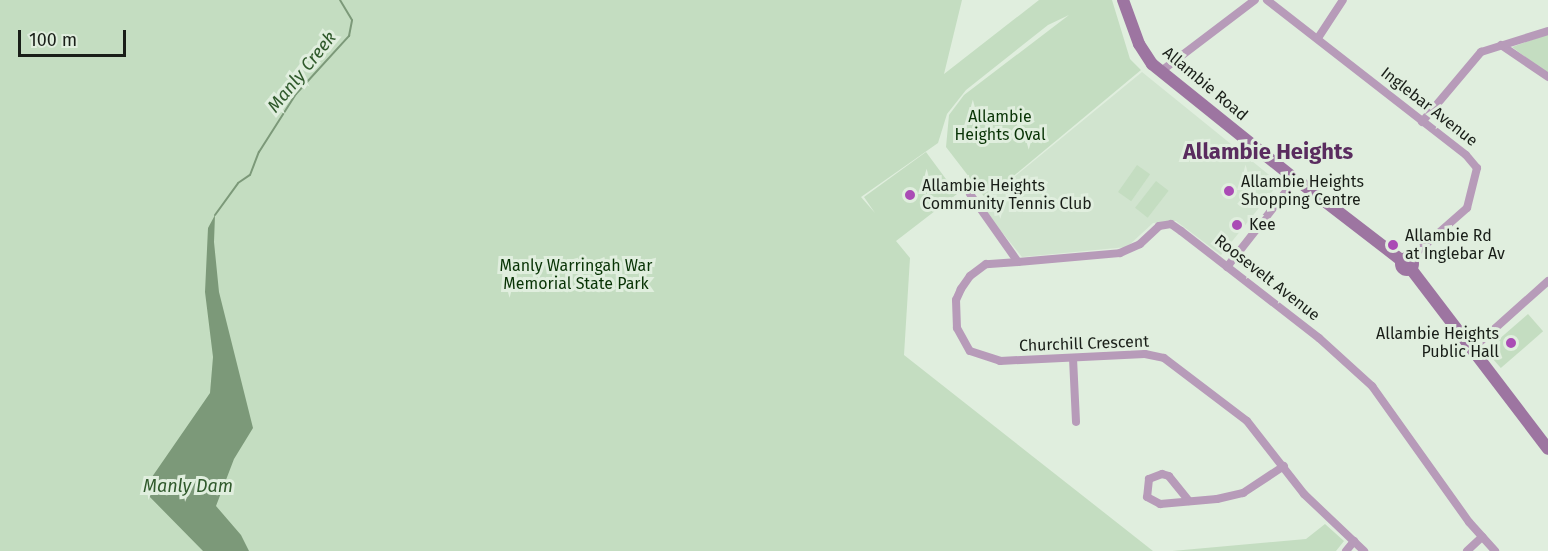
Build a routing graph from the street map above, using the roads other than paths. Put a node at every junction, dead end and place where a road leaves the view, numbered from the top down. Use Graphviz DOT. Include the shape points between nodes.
graph roads {
  1 [pos="1123,0"];
  2 [pos="1255,0"];
  3 [pos="1268,0"];
  4 [pos="1343,0"];
  5 [pos="1548,31"];
  6 [pos="1318,38"];
  7 [pos="1501,45"];
  8 [pos="1160,72"];
  9 [pos="1548,77"];
  10 [pos="1422,122"];
  11 [pos="1294,181"];
  12 [pos="970,194"];
  13 [pos="1018,262"];
  14 [pos="1407,262"];
  15 [pos="1227,267"];
  16 [pos="1548,281"];
  17 [pos="1472,349"];
  18 [pos="1073,358"];
  19 [pos="1076,422"];
  20 [pos="1548,449"];
  21 [pos="1284,466"];
  22 [pos="1189,501"];
  23 [pos="1482,537"];
  24 [pos="1354,541"];
  25 [pos="1346,551"];
  26 [pos="1364,551"];
  27 [pos="1467,551"];
  28 [pos="1495,551"];
  1 -- 8 [label="main road, Allambie Road" via="1140,47"];
  2 -- 8 [label="street"];
  3 -- 6 [label="street, Inglebar Avenue"];
  4 -- 6 [label="street"];
  5 -- 7 [label="street"];
  6 -- 10 [label="street, Inglebar Avenue"];
  7 -- 9 [label="street"];
  7 -- 10 [label="street" via="1475,57"];
  8 -- 11 [label="main road, Allambie Road"];
  10 -- 14 [label="street, Inglebar Avenue" via="1473,160 1477,168 1467,208"];
  11 -- 14 [label="main road, Allambie Road"];
  11 -- 15 [label="street"];
  12 -- 13 [label="street"];
  13 -- 15 [label="street, Roosevelt Avenue" via="1120,253 1140,244 1160,226 1171,224"];
  13 -- 18 [label="street, Churchill Crescent" via="986,264 970,276 956,300 957,328 964,343 984,358 1000,361"];
  14 -- 17 [label="main road, Allambie Road"];
  15 -- 23 [label="street, Roosevelt Avenue" via="1319,338 1372,386"];
  16 -- 17 [label="street"];
  17 -- 20 [label="main road, Allambie Road"];
  18 -- 19 [label="street"];
  18 -- 21 [label="street, Churchill Crescent" via="1145,354 1164,358 1247,420"];
  21 -- 22 [label="street" via="1243,493"];
  21 -- 24 [label="street, Churchill Crescent" via="1304,494"];
  22 -- 22 [label="street" via="1154,501 1147,497 1149,479 1162,474 1169,476"];
  23 -- 27 [label="street"];
  23 -- 28 [label="street, Roosevelt Avenue"];
  24 -- 25 [label="street"];
  24 -- 26 [label="street, Churchill Crescent"];
}
